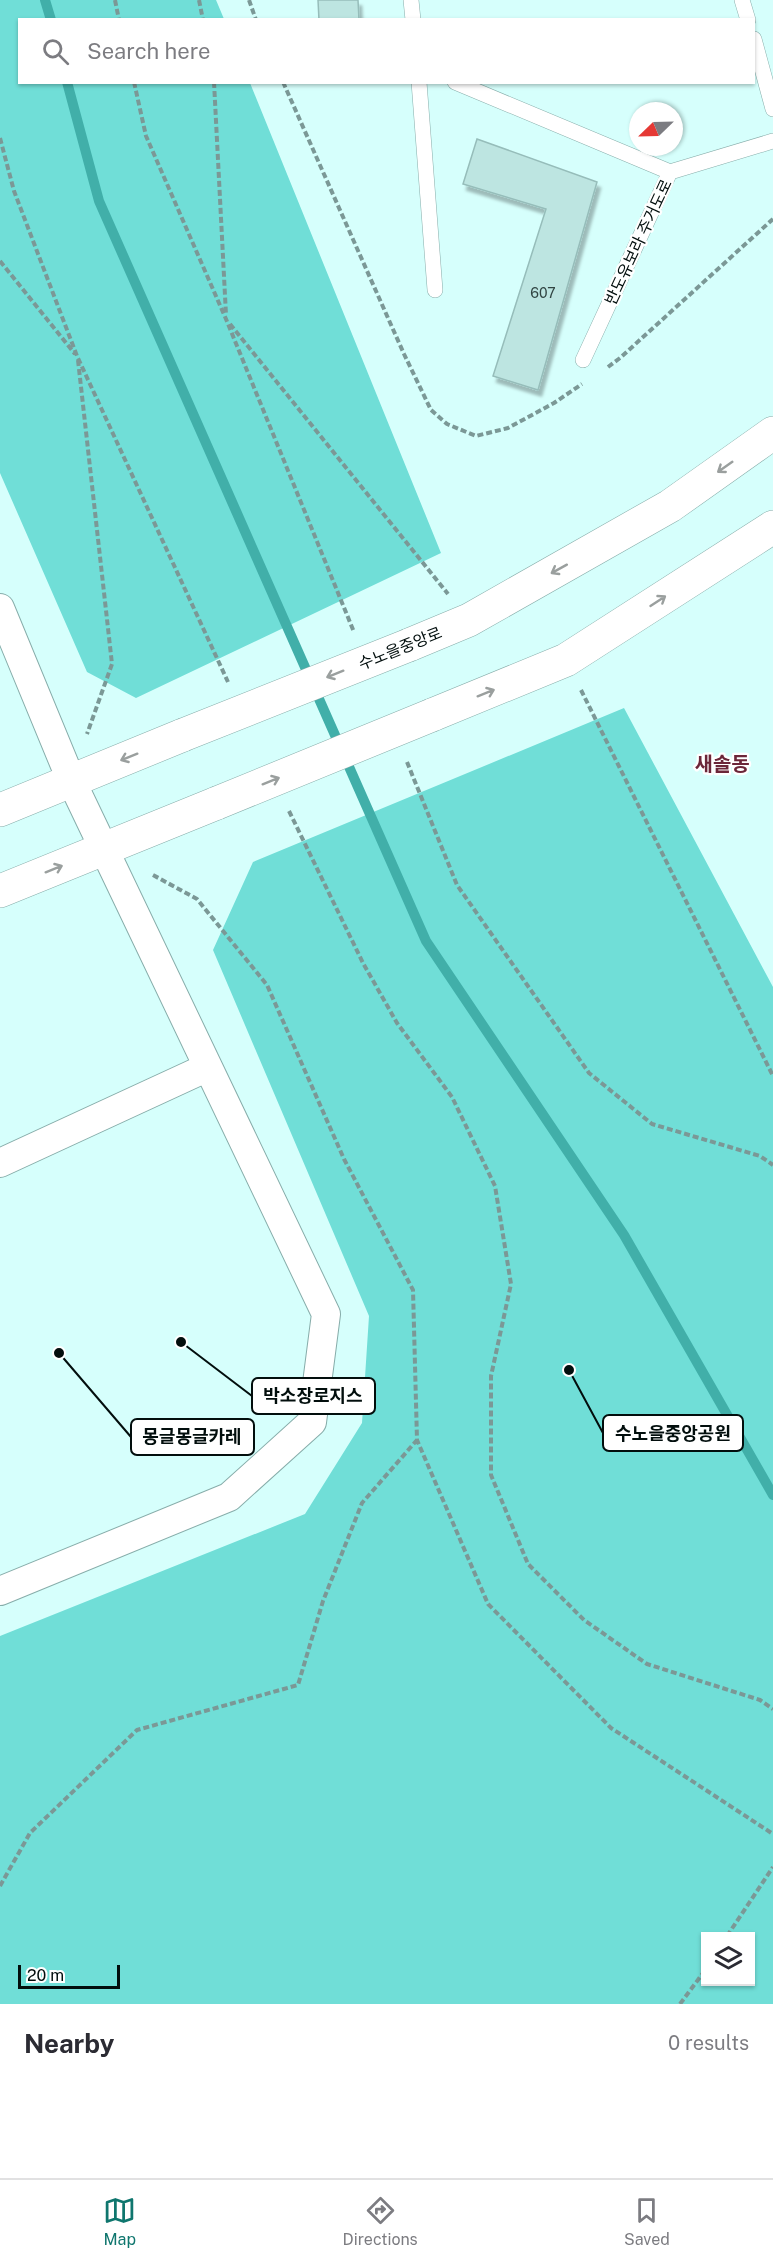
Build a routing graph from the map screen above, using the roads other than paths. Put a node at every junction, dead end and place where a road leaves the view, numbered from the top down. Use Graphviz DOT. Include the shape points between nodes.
graph roads {
  1 [pos="411,0"];
  2 [pos="742,0"];
  3 [pos="413,18"];
  4 [pos="747,18"];
  5 [pos="755,46"];
  6 [pos="419,84"];
  7 [pos="461,84"];
  8 [pos="773,109"];
  9 [pos="773,141"];
  10 [pos="670,172"];
  11 [pos="435,290"];
  12 [pos="583,360"];
  13 [pos="773,433"];
  14 [pos="773,527"];
  15 [pos="0,608"];
  16 [pos="71,780"];
  17 [pos="0,810"];
  18 [pos="104,850"];
  19 [pos="0,891"];
  20 [pos="208,1067"];
  21 [pos="0,1163"];
  22 [pos="0,1591"];
  1 -- 3 [label="lane"];
  2 -- 4 [label="lane"];
  5 -- 8 [label="lane"];
  6 -- 11 [label="lane"];
  7 -- 10 [label="lane, 반도유보라 주거도로"];
  9 -- 10 [label="lane"];
  10 -- 12 [label="lane, 반도유보라 주거도로"];
  13 -- 16 [label="main road, 수노을중앙로, one-way, bridge" via="670,506 469,620"];
  18 -- 14 [label="main road, one-way, bridge" via="566,660"];
  15 -- 16 [label="street"];
  16 -- 17 [label="main road, 수노을중앙로"];
  16 -- 18 [label="street"];
  19 -- 18 [label="main road, one-way"];
  18 -- 20 [label="street"];
  20 -- 21 [label="street"];
  20 -- 22 [label="street" via="326,1314 312,1422 229,1497"];
}
